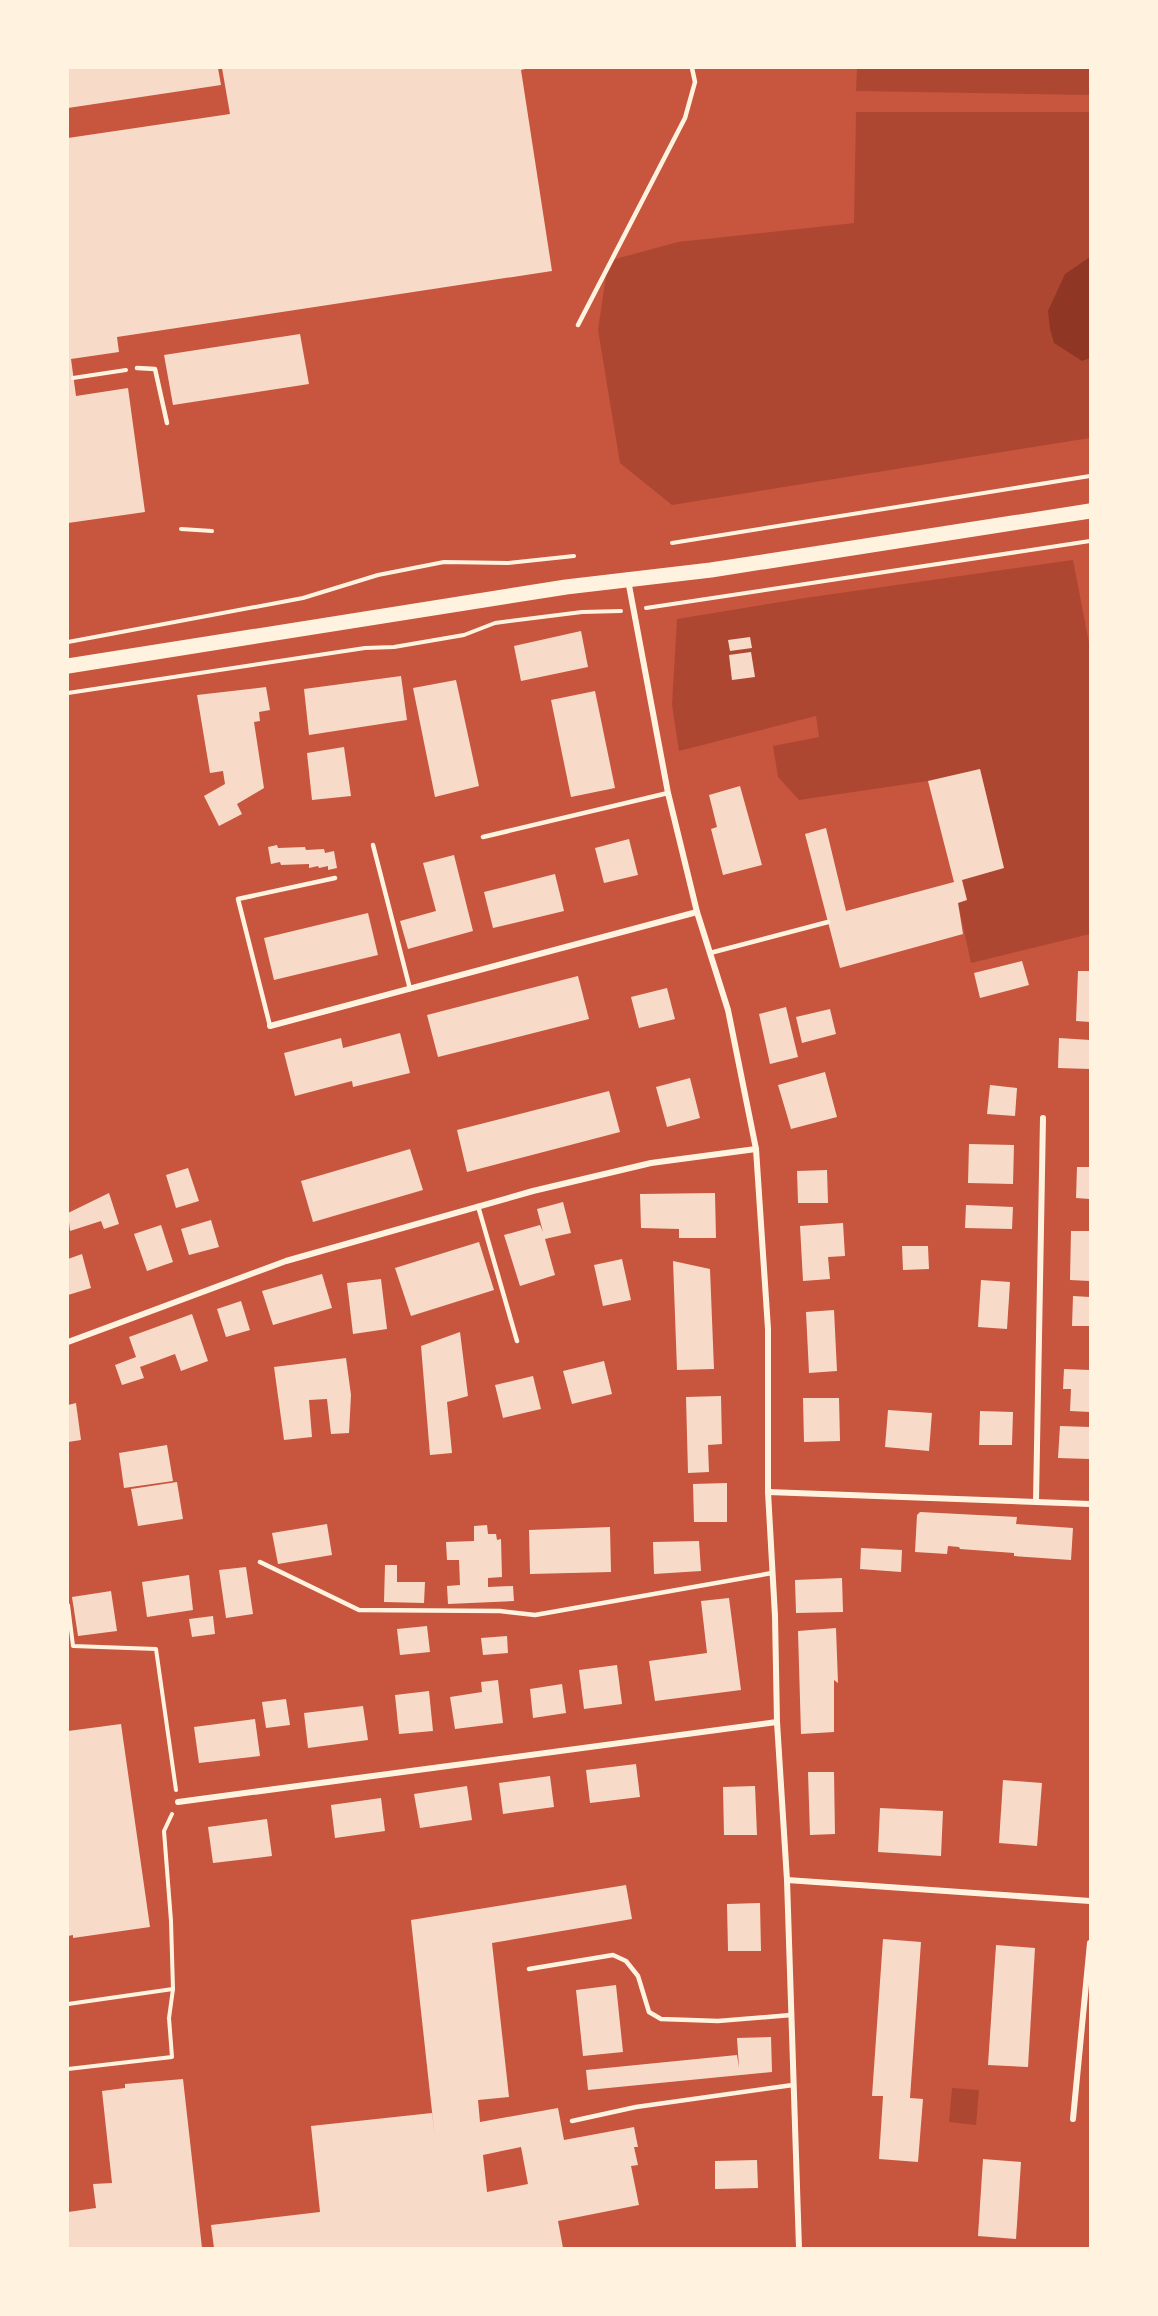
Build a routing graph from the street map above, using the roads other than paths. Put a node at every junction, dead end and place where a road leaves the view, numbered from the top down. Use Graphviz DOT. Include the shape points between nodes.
graph roads {
  1 [pos="692,68"];
  2 [pos="578,325"];
  3 [pos="137,368"];
  4 [pos="167,423"];
  5 [pos="1090,512"];
  6 [pos="628,580"];
  7 [pos="68,666"];
  8 [pos="668,793"];
  9 [pos="483,837"];
  10 [pos="373,845"];
  11 [pos="335,878"];
  12 [pos="697,912"];
  13 [pos="828,922"];
  14 [pos="710,953"];
  15 [pos="410,989"];
  16 [pos="270,1026"];
  17 [pos="1043,1118"];
  18 [pos="756,1149"];
  19 [pos="478,1206"];
  20 [pos="517,1341"];
  21 [pos="68,1342"];
  22 [pos="768,1492"];
  23 [pos="1036,1501"];
  24 [pos="1090,1504"];
  25 [pos="260,1562"];
  26 [pos="772,1573"];
  27 [pos="777,1722"];
  28 [pos="177,1802"];
  29 [pos="787,1880"];
  30 [pos="1090,1901"];
  31 [pos="1090,1943"];
  32 [pos="529,1969"];
  33 [pos="791,2015"];
  34 [pos="793,2085"];
  35 [pos="1072,2119"];
  36 [pos="572,2121"];
  37 [pos="799,2248"];
  1 -- 2 [label="lane" via="695,82 685,118"];
  3 -- 4 [label="lane" via="155,369"];
  5 -- 6 [label="main road"];
  6 -- 7 [label="main road"];
  6 -- 8 [label="street"];
  8 -- 9 [label="lane"];
  8 -- 12 [label="street"];
  10 -- 15 [label="lane"];
  11 -- 16 [label="lane" via="238,899"];
  12 -- 14 [label="street"];
  12 -- 15 [label="street"];
  13 -- 14 [label="lane"];
  14 -- 18 [label="street" via="728,1010"];
  15 -- 16 [label="street"];
  17 -- 23 [label="street"];
  18 -- 19 [label="street" via="651,1163"];
  18 -- 22 [label="street" via="768,1329"];
  19 -- 20 [label="lane"];
  19 -- 21 [label="street" via="286,1261"];
  22 -- 23 [label="street"];
  22 -- 26 [label="street"];
  23 -- 24 [label="street"];
  25 -- 26 [label="lane" via="359,1610 500,1611 535,1615"];
  26 -- 27 [label="street"];
  27 -- 28 [label="street"];
  27 -- 29 [label="street"];
  29 -- 30 [label="street"];
  29 -- 33 [label="street"];
  31 -- 35 [label="street"];
  32 -- 33 [label="lane" via="613,1955 626,1961 638,1976 649,2012 661,2019 718,2021"];
  33 -- 34 [label="street"];
  34 -- 36 [label="lane" via="636,2107"];
  34 -- 37 [label="street"];
}
